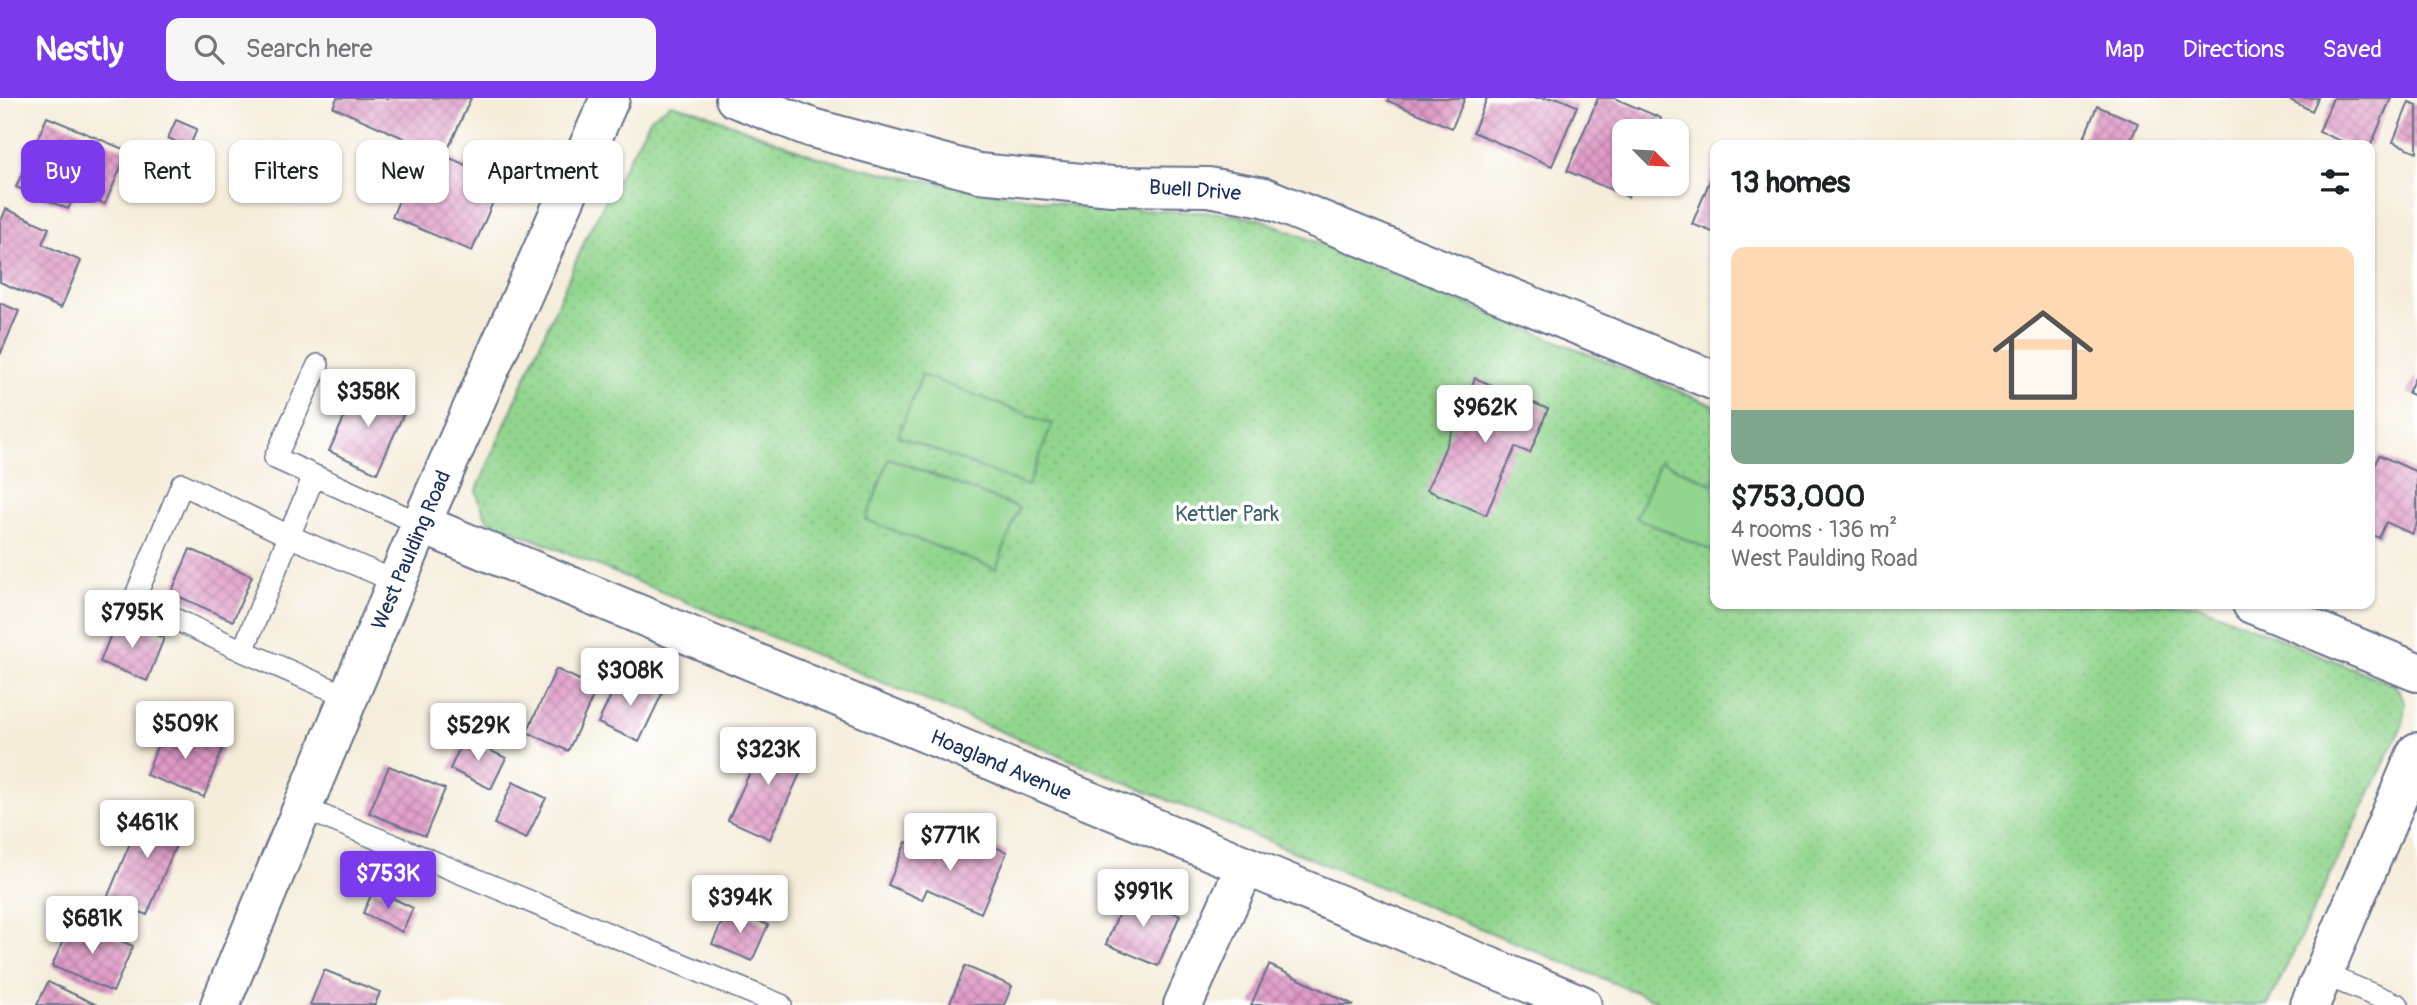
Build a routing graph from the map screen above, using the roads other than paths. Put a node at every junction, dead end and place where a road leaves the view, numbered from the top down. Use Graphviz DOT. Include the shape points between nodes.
graph roads {
  1 [pos="610,98"];
  2 [pos="735,98"];
  3 [pos="318,365"];
  4 [pos="1710,380"];
  5 [pos="313,478"];
  6 [pos="421,524"];
  7 [pos="289,536"];
  8 [pos="397,582"];
  9 [pos="2264,609"];
  10 [pos="243,650"];
  11 [pos="2417,672"];
  12 [pos="349,697"];
  13 [pos="2417,752"];
  14 [pos="303,808"];
  15 [pos="1245,867"];
  16 [pos="2316,989"];
  17 [pos="220,1005"];
  18 [pos="781,1005"];
  19 [pos="1184,1005"];
  20 [pos="1582,1005"];
  21 [pos="2398,1005"];
  1 -- 6 [label="street, West Paulding Road"];
  2 -- 4 [label="street, Buell Drive" via="812,128 979,173 1112,186 1208,187 1264,197"];
  3 -- 5 [label="lane" via="275,457"];
  5 -- 6 [label="lane"];
  5 -- 7 [label="lane"];
  6 -- 8 [label="street, West Paulding Road"];
  6 -- 15 [label="street, Hoagland Avenue"];
  7 -- 8 [label="lane"];
  7 -- 10 [label="lane"];
  7 -- 10 [label="lane" via="182,484 134,600"];
  8 -- 12 [label="street, West Paulding Road"];
  9 -- 11 [label="street"];
  10 -- 12 [label="lane"];
  12 -- 14 [label="street, West Paulding Road"];
  13 -- 16 [label="street"];
  14 -- 17 [label="street, West Paulding Road"];
  14 -- 18 [label="lane"];
  15 -- 19 [label="street"];
  15 -- 20 [label="street, Hoagland Avenue"];
  16 -- 21 [label="lane"];
}
